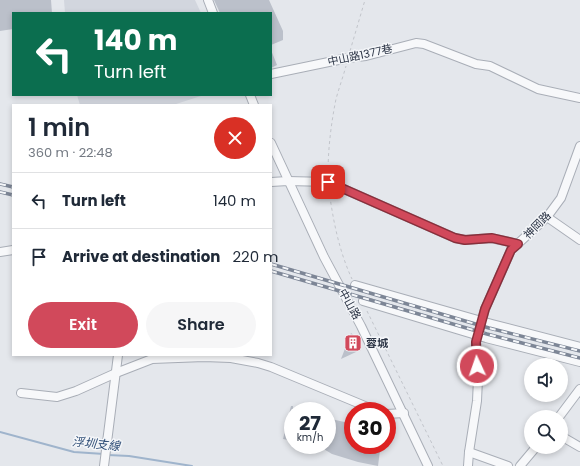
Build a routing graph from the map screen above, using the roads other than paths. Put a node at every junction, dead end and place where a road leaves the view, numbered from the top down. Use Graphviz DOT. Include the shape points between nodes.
graph roads {
  1 [pos="208,0"];
  2 [pos="213,12"];
  3 [pos="272,74"];
  4 [pos="580,98"];
  5 [pos="272,145"];
  6 [pos="580,146"];
  7 [pos="288,181"];
  8 [pos="272,182"];
  9 [pos="547,217"];
  10 [pos="580,240"];
  11 [pos="518,244"];
  12 [pos="12,250"];
  13 [pos="0,252"];
  14 [pos="354,285"];
  15 [pos="362,301"];
  16 [pos="481,321"];
  17 [pos="477,336"];
  18 [pos="580,347"];
  19 [pos="118,356"];
  20 [pos="580,362"];
  21 [pos="116,373"];
  22 [pos="580,389"];
  23 [pos="22,393"];
  24 [pos="355,402"];
  25 [pos="564,410"];
  26 [pos="396,413"];
  27 [pos="404,413"];
  28 [pos="568,440"];
  29 [pos="580,447"];
  30 [pos="470,452"];
  31 [pos="530,454"];
  32 [pos="104,466"];
  33 [pos="428,466"];
  34 [pos="468,466"];
  35 [pos="508,466"];
  36 [pos="520,466"];
  1 -- 2 [label="street"];
  3 -- 4 [label="street, 中山路1377巷" via="366,56 416,43 476,64 490,66 538,88"];
  5 -- 7 [label="street, 中山路"];
  6 -- 9 [label="street, 神岡路" via="561,198"];
  7 -- 8 [label="street"];
  7 -- 11 [label="street" via="328,182 455,238 492,238"];
  7 -- 27 [label="street, 中山路"];
  9 -- 10 [label="street"];
  9 -- 11 [label="street, 神岡路"];
  11 -- 16 [label="street, 神岡路" via="511,250 504,264"];
  12 -- 13 [label="street"];
  14 -- 16 [label="street"];
  15 -- 17 [label="street"];
  16 -- 17 [label="street, 神岡路"];
  16 -- 18 [label="street"];
  17 -- 20 [label="street"];
  17 -- 30 [label="street, 神岡路" via="477,401"];
  19 -- 21 [label="street"];
  21 -- 23 [label="street" via="57,397"];
  21 -- 24 [label="street" via="152,359 230,358 271,367"];
  21 -- 32 [label="street"];
  22 -- 25 [label="street"];
  26 -- 27 [label="street"];
  27 -- 33 [label="street, 中山路"];
  28 -- 29 [label="street"];
  30 -- 34 [label="street, 神岡路"];
  30 -- 35 [label="street"];
  31 -- 36 [label="street"];
}
